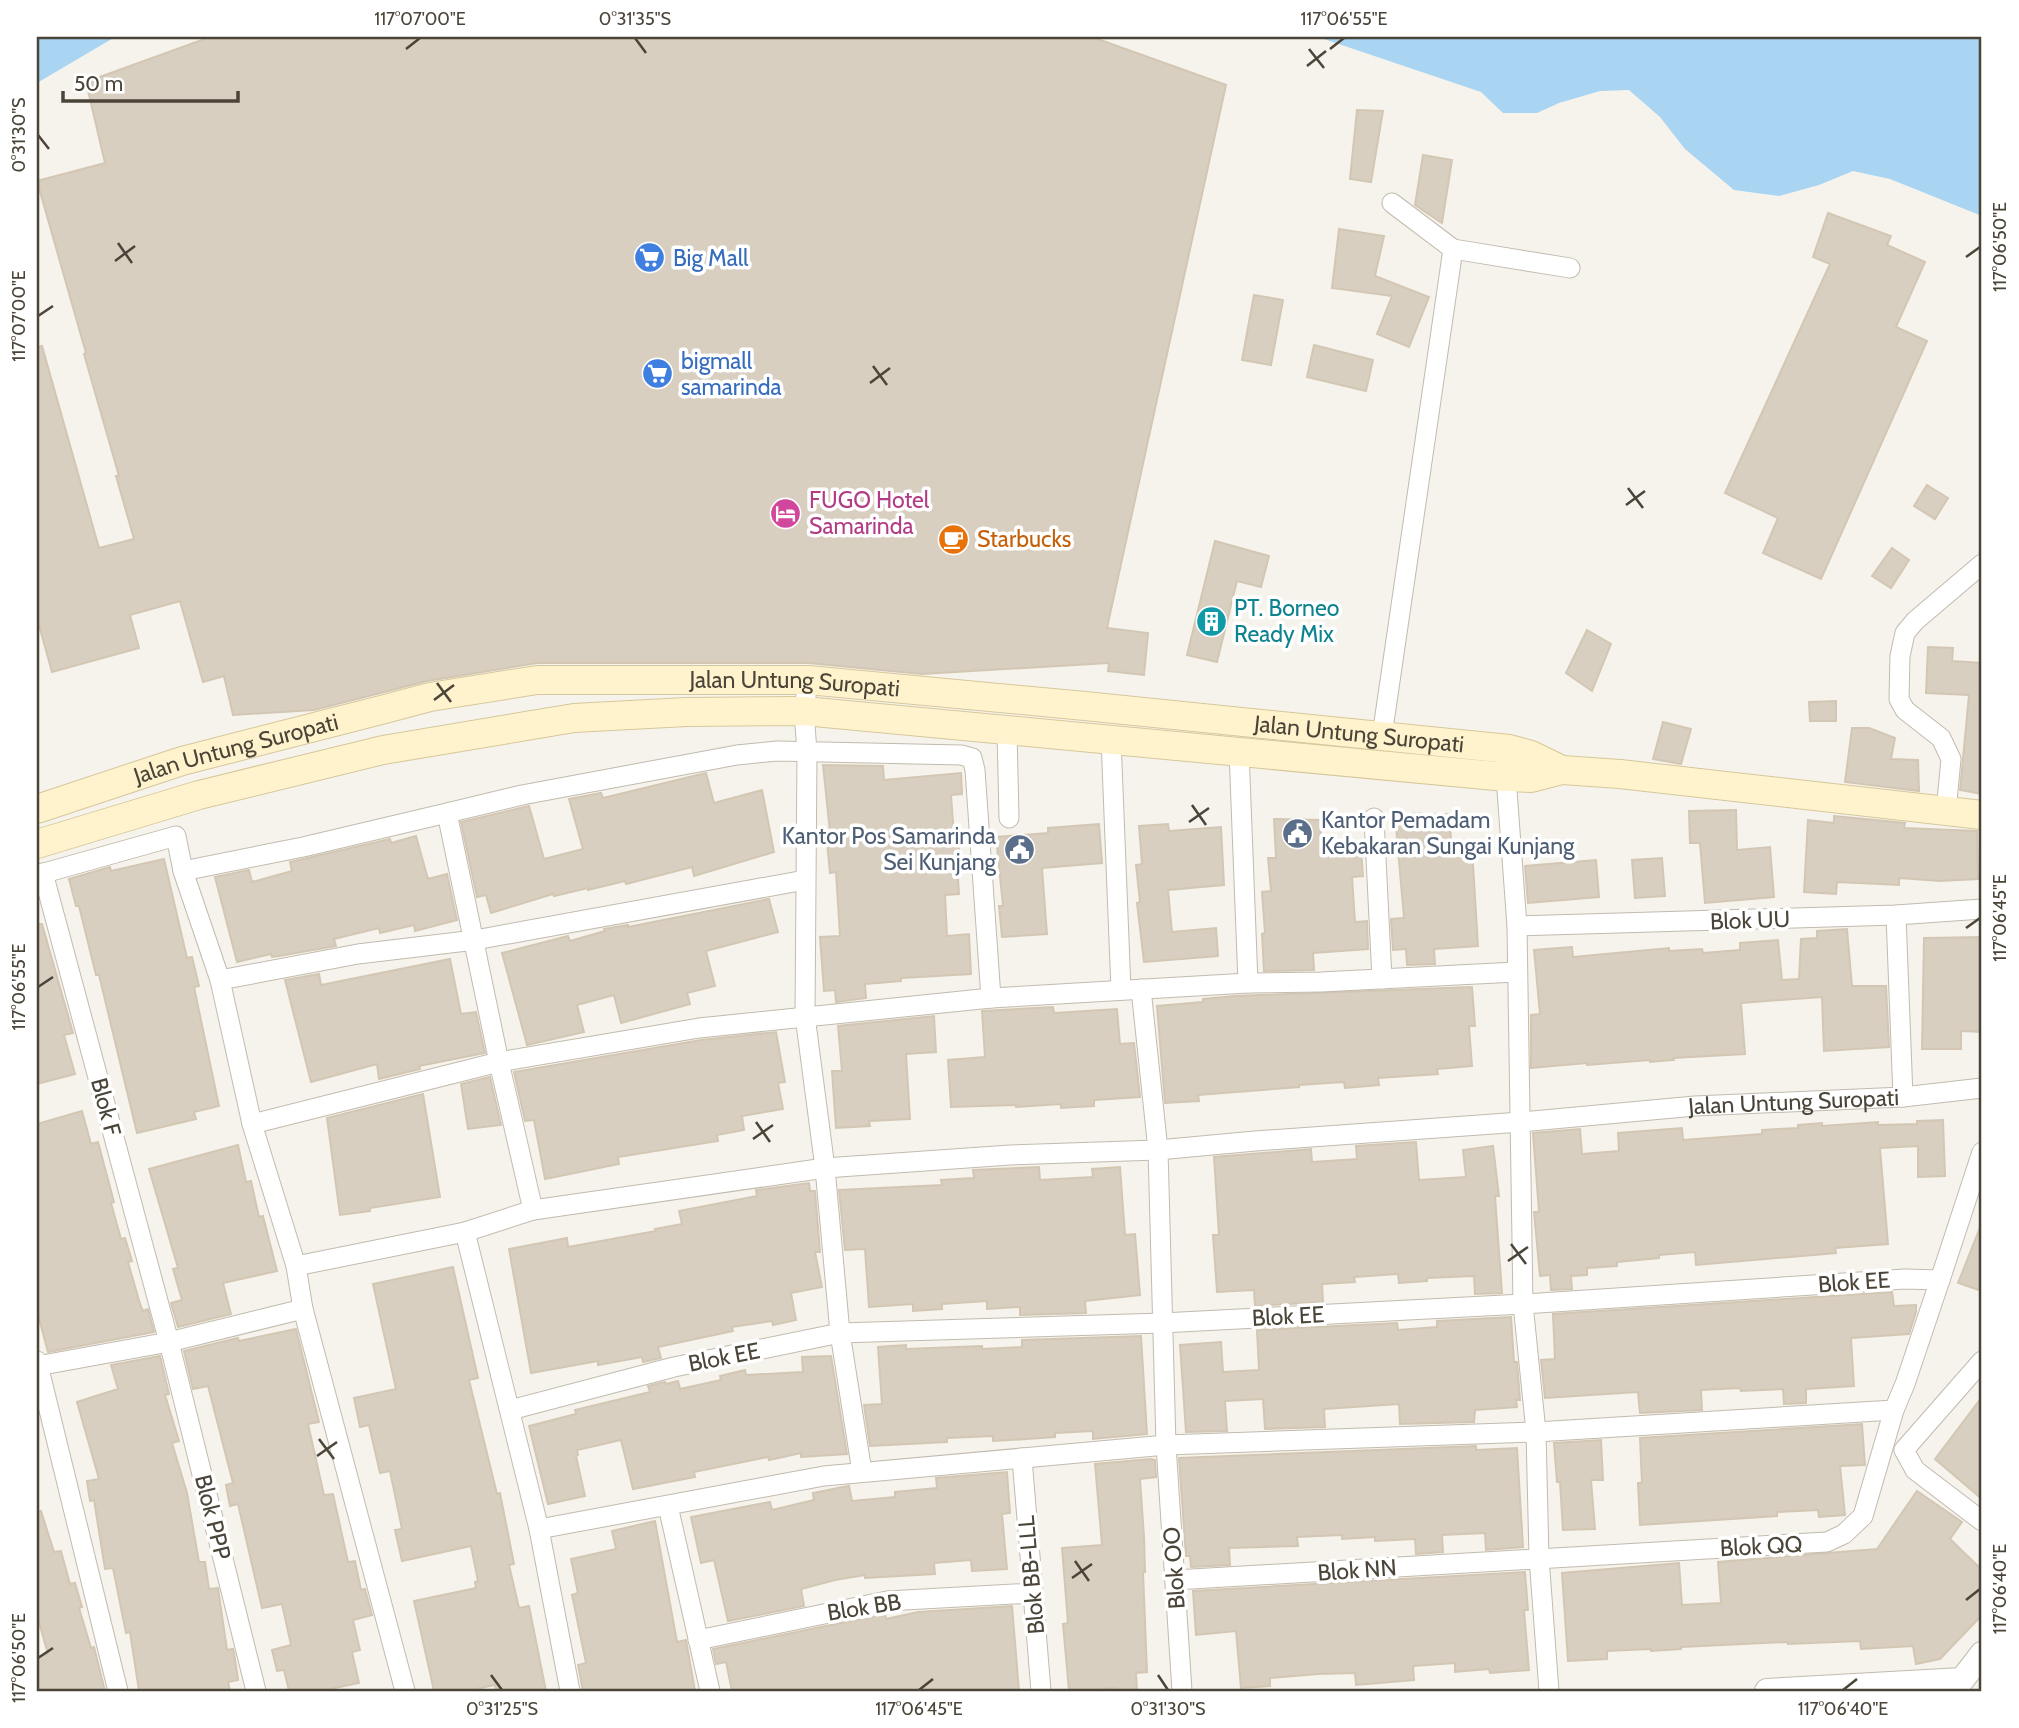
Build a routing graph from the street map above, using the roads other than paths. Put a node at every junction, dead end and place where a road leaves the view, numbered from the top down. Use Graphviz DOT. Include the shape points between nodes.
graph roads {
  1 [pos="1392,204"];
  2 [pos="1453,249"];
  3 [pos="1570,268"];
  4 [pos="1982,564"];
  5 [pos="808,680"];
  6 [pos="804,711"];
  7 [pos="1007,731"];
  8 [pos="1382,736"];
  9 [pos="1111,739"];
  10 [pos="1239,751"];
  11 [pos="807,752"];
  12 [pos="1507,763"];
  13 [pos="167,803"];
  14 [pos="37,809"];
  15 [pos="1946,811"];
  16 [pos="447,813"];
  17 [pos="1982,815"];
  18 [pos="1009,818"];
  19 [pos="1374,818"];
  20 [pos="176,835"];
  21 [pos="37,844"];
  22 [pos="183,871"];
  23 [pos="40,874"];
  24 [pos="805,880"];
  25 [pos="1982,909"];
  26 [pos="1896,915"];
  27 [pos="1517,926"];
  28 [pos="475,940"];
  29 [pos="1516,972"];
  30 [pos="1382,979"];
  31 [pos="220,980"];
  32 [pos="1248,983"];
  33 [pos="1141,989"];
  34 [pos="1121,990"];
  35 [pos="990,998"];
  36 [pos="805,1016"];
  37 [pos="499,1062"];
  38 [pos="1982,1087"];
  39 [pos="1903,1097"];
  40 [pos="1521,1122"];
  41 [pos="252,1124"];
  42 [pos="1158,1150"];
  43 [pos="1982,1152"];
  44 [pos="825,1168"];
  45 [pos="533,1210"];
  46 [pos="465,1232"];
  47 [pos="296,1266"];
  48 [pos="1940,1280"];
  49 [pos="1523,1304"];
  50 [pos="303,1309"];
  51 [pos="1162,1323"];
  52 [pos="840,1334"];
  53 [pos="169,1342"];
  54 [pos="1982,1361"];
  55 [pos="37,1365"];
  56 [pos="510,1410"];
  57 [pos="1894,1410"];
  58 [pos="1536,1432"];
  59 [pos="1166,1445"];
  60 [pos="1904,1450"];
  61 [pos="1022,1458"];
  62 [pos="862,1472"];
  63 [pos="668,1506"];
  64 [pos="1982,1521"];
  65 [pos="539,1529"];
  66 [pos="1539,1558"];
  67 [pos="1175,1580"];
  68 [pos="1033,1593"];
  69 [pos="698,1640"];
  70 [pos="1982,1654"];
  71 [pos="1961,1686"];
  72 [pos="117,1691"];
  73 [pos="256,1691"];
  74 [pos="404,1691"];
  75 [pos="570,1691"];
  76 [pos="710,1691"];
  77 [pos="1041,1691"];
  78 [pos="1182,1691"];
  79 [pos="1549,1691"];
  80 [pos="1767,1691"];
  81 [pos="1779,1691"];
  1 -- 2 [label="street"];
  2 -- 3 [label="street"];
  2 -- 8 [label="street"];
  4 -- 15 [label="street" via="1905,633 1900,656 1899,699 1911,716 1941,738 1951,759"];
  5 -- 6 [label="street"];
  5 -- 8 [label="main road, Jalan Untung Suropati"];
  5 -- 14 [label="main road, Jalan Untung Suropati" via="537,680 430,697 182,761"];
  6 -- 7 [label="main road, Jalan Untung Suropati"];
  6 -- 11 [label="street"];
  6 -- 13 [label="main road, Jalan Untung Suropati" via="574,718 383,750"];
  7 -- 9 [label="main road, Jalan Untung Suropati"];
  7 -- 18 [label="street"];
  8 -- 12 [label="main road, Jalan Untung Suropati"];
  9 -- 10 [label="main road, Jalan Untung Suropati"];
  9 -- 34 [label="street"];
  10 -- 12 [label="main road, Jalan Untung Suropati"];
  10 -- 32 [label="street"];
  11 -- 16 [label="street" via="737,755"];
  11 -- 24 [label="street"];
  11 -- 35 [label="street" via="972,758"];
  12 -- 15 [label="main road, Jalan Untung Suropati" via="1531,778 1562,770 1620,774"];
  12 -- 27 [label="street"];
  13 -- 20 [label="street"];
  13 -- 21 [label="main road, Jalan Untung Suropati"];
  15 -- 17 [label="main road, Jalan Untung Suropati"];
  16 -- 22 [label="street"];
  16 -- 28 [label="street"];
  19 -- 30 [label="street"];
  20 -- 22 [label="street"];
  20 -- 23 [label="street"];
  22 -- 31 [label="street"];
  23 -- 53 [label="street, Blok F"];
  24 -- 28 [label="street"];
  24 -- 36 [label="street"];
  25 -- 26 [label="street, Blok UU"];
  26 -- 27 [label="street, Blok UU"];
  26 -- 39 [label="street"];
  27 -- 29 [label="street"];
  28 -- 31 [label="street" via="358,954"];
  28 -- 37 [label="street"];
  29 -- 30 [label="street"];
  29 -- 40 [label="street"];
  30 -- 32 [label="street"];
  31 -- 41 [label="street"];
  32 -- 33 [label="street"];
  33 -- 34 [label="street"];
  33 -- 42 [label="street, Blok OO"];
  34 -- 35 [label="street"];
  35 -- 36 [label="street"];
  36 -- 37 [label="street" via="699,1028"];
  36 -- 44 [label="street"];
  37 -- 41 [label="street"];
  37 -- 45 [label="street"];
  38 -- 39 [label="street, Jalan Untung Suropati"];
  39 -- 40 [label="street, Jalan Untung Suropati" via="1695,1106"];
  40 -- 42 [label="street, Jalan Untung Suropati"];
  40 -- 49 [label="street"];
  41 -- 47 [label="street"];
  42 -- 44 [label="street, Jalan Untung Suropati"];
  42 -- 51 [label="street, Blok OO"];
  43 -- 48 [label="street"];
  44 -- 45 [label="street, Jalan Untung Suropati"];
  44 -- 52 [label="street"];
  45 -- 46 [label="street, Jalan Untung Suropati"];
  46 -- 47 [label="street, Jalan Untung Suropati"];
  46 -- 56 [label="street"];
  47 -- 50 [label="street"];
  48 -- 49 [label="street, Blok EE"];
  48 -- 57 [label="street, Blok QQ"];
  49 -- 51 [label="street, Blok EE"];
  49 -- 58 [label="street"];
  50 -- 53 [label="street"];
  50 -- 74 [label="street"];
  51 -- 52 [label="street, Blok EE"];
  51 -- 59 [label="street, Blok OO"];
  52 -- 56 [label="street, Blok EE" via="674,1367"];
  52 -- 62 [label="street"];
  53 -- 55 [label="street"];
  53 -- 73 [label="street, Blok PPP"];
  54 -- 60 [label="street"];
  55 -- 72 [label="street"];
  56 -- 65 [label="street"];
  57 -- 58 [label="street"];
  57 -- 60 [label="street"];
  57 -- 66 [label="street, Blok QQ" via="1863,1516 1827,1542"];
  58 -- 59 [label="street"];
  58 -- 66 [label="street"];
  59 -- 61 [label="street"];
  59 -- 67 [label="street, Blok OO"];
  60 -- 64 [label="street" via="1915,1470"];
  61 -- 62 [label="street"];
  61 -- 68 [label="street, Blok BB-LLL"];
  62 -- 63 [label="street"];
  63 -- 65 [label="street"];
  63 -- 69 [label="street"];
  65 -- 75 [label="street"];
  66 -- 67 [label="street, Blok NN"];
  66 -- 79 [label="street"];
  67 -- 78 [label="street, Blok OO"];
  68 -- 69 [label="street, Blok BB" via="887,1601"];
  68 -- 77 [label="street, Blok BB-LLL"];
  69 -- 76 [label="street"];
  70 -- 71 [label="street"];
  71 -- 81 [label="street"];
  80 -- 81 [label="street"];
}
